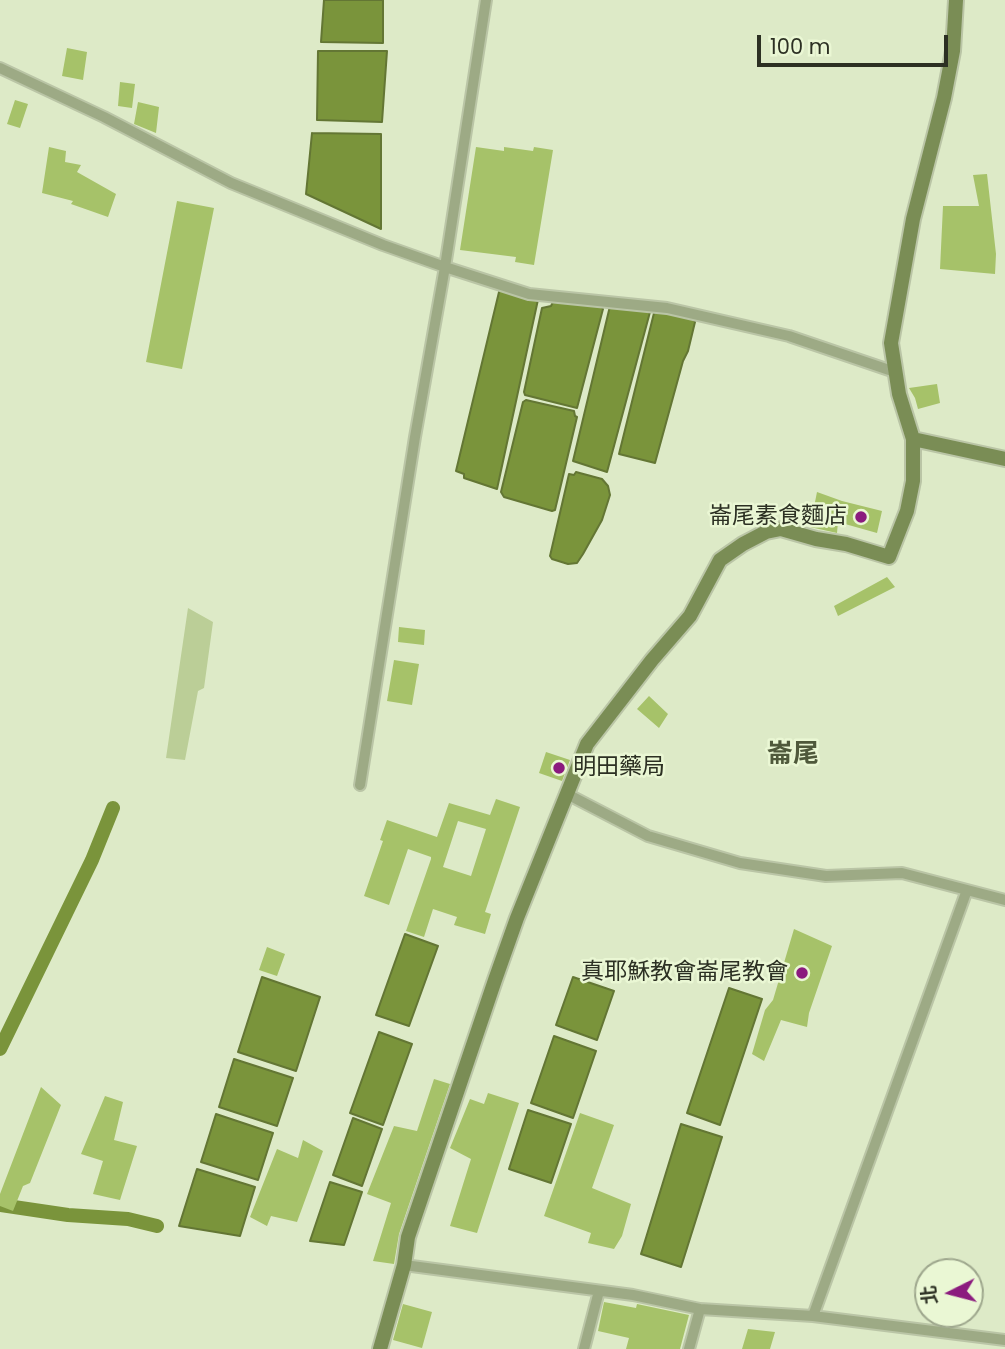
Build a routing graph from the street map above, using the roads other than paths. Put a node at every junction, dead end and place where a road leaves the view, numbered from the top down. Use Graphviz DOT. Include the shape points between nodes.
graph roads {
  1 [pos="486,0"];
  2 [pos="956,0"];
  3 [pos="0,68"];
  4 [pos="445,267"];
  5 [pos="895,372"];
  6 [pos="913,439"];
  7 [pos="1005,459"];
  8 [pos="360,785"];
  9 [pos="567,794"];
  10 [pos="967,890"];
  11 [pos="1005,900"];
  12 [pos="404,1265"];
  13 [pos="599,1292"];
  14 [pos="700,1309"];
  15 [pos="813,1316"];
  16 [pos="973,1336"];
  17 [pos="1005,1340"];
  18 [pos="380,1349"];
  19 [pos="584,1349"];
  20 [pos="689,1349"];
  21 [pos="970,1349"];
  1 -- 4 [label="street"];
  2 -- 5 [label="street" via="944,98 900,287 891,343"];
  3 -- 4 [label="street" via="231,183"];
  4 -- 5 [label="street" via="529,294 667,308 789,337"];
  4 -- 8 [label="street"];
  5 -- 6 [label="street"];
  6 -- 7 [label="street"];
  6 -- 9 [label="street" via="907,511 889,557 781,529 766,532 720,560 690,616 587,744"];
  9 -- 10 [label="street" via="648,836 740,863 827,876 901,873"];
  9 -- 12 [label="street" via="495,980 408,1237"];
  10 -- 11 [label="street"];
  10 -- 15 [label="street"];
  12 -- 13 [label="street"];
  12 -- 18 [label="street"];
  13 -- 14 [label="street"];
  13 -- 19 [label="street"];
  14 -- 15 [label="street"];
  14 -- 20 [label="street"];
  15 -- 16 [label="street"];
  16 -- 17 [label="street"];
  16 -- 21 [label="street"];
}
